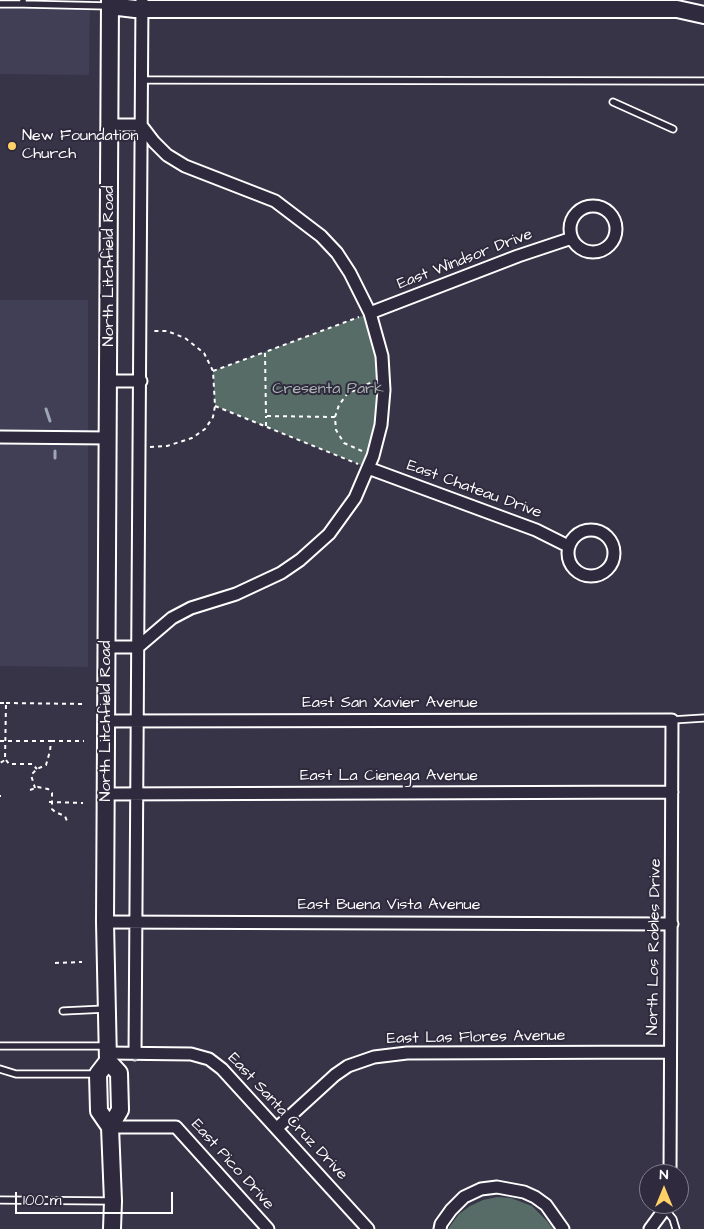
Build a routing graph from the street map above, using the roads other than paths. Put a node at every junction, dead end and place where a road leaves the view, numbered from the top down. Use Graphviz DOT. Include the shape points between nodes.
graph roads {
  1 [pos="23,2"];
  2 [pos="110,3"];
  3 [pos="0,4"];
  4 [pos="613,4"];
  5 [pos="677,4"];
  6 [pos="142,5"];
  7 [pos="358,5"];
  8 [pos="486,5"];
  9 [pos="704,15"];
  10 [pos="142,80"];
  11 [pos="704,80"];
  12 [pos="613,102"];
  13 [pos="110,125"];
  14 [pos="141,125"];
  15 [pos="673,130"];
  16 [pos="572,238"];
  17 [pos="370,313"];
  18 [pos="109,381"];
  19 [pos="141,381"];
  20 [pos="0,437"];
  21 [pos="109,438"];
  22 [pos="368,468"];
  23 [pos="568,546"];
  24 [pos="138,646"];
  25 [pos="107,647"];
  26 [pos="704,718"];
  27 [pos="138,720"];
  28 [pos="672,720"];
  29 [pos="107,721"];
  30 [pos="672,792"];
  31 [pos="106,794"];
  32 [pos="138,794"];
  33 [pos="105,922"];
  34 [pos="137,922"];
  35 [pos="672,924"];
  36 [pos="107,1009"];
  37 [pos="63,1011"];
  38 [pos="0,1046"];
  39 [pos="670,1052"];
  40 [pos="135,1054"];
  41 [pos="105,1059"];
  42 [pos="0,1069"];
  43 [pos="110,1127"];
  44 [pos="277,1128"];
  45 [pos="670,1164"];
  46 [pos="0,1200"];
  47 [pos="113,1201"];
  48 [pos="660,1214"];
  49 [pos="670,1214"];
  50 [pos="113,1229"];
  51 [pos="268,1229"];
  52 [pos="368,1229"];
  53 [pos="440,1229"];
  54 [pos="563,1229"];
  55 [pos="650,1229"];
  56 [pos="676,1229"];
  1 -- 2 [label="lane"];
  1 -- 3 [label="lane"];
  2 -- 6 [label="main road"];
  2 -- 13 [label="main road, North Litchfield Road"];
  4 -- 5 [label="main road"];
  4 -- 8 [label="main road"];
  5 -- 9 [label="main road"];
  6 -- 7 [label="main road"];
  6 -- 10 [label="street, North Litchfield Road"];
  7 -- 8 [label="main road"];
  10 -- 11 [label="lane"];
  10 -- 14 [label="street, North Litchfield Road"];
  12 -- 15 [label="lane"];
  13 -- 14 [label="street"];
  13 -- 18 [label="main road, North Litchfield Road"];
  14 -- 17 [label="street" via="154,142 185,166 276,201 308,225 337,253"];
  14 -- 19 [label="street, North Litchfield Road"];
  16 -- 16 [label="street" via="588,251 603,249 613,239 613,218 603,208 583,208 570,224"];
  16 -- 17 [label="street, East Windsor Drive"];
  17 -- 22 [label="street" via="382,356 384,406"];
  18 -- 19 [label="street"];
  18 -- 21 [label="main road, North Litchfield Road"];
  19 -- 24 [label="street, North Litchfield Road"];
  20 -- 21 [label="street"];
  21 -- 25 [label="main road, North Litchfield Road"];
  22 -- 23 [label="street, East Chateau Drive" via="536,530"];
  22 -- 24 [label="street" via="343,516 329,534 300,560 258,585 190,608"];
  23 -- 23 [label="street" via="567,554 573,568 586,576 607,571 614,558 613,544 597,530 583,531"];
  24 -- 25 [label="street"];
  24 -- 27 [label="street, North Litchfield Road"];
  25 -- 29 [label="main road, North Litchfield Road"];
  26 -- 28 [label="lane"];
  27 -- 28 [label="street, East San Xavier Avenue"];
  27 -- 29 [label="street, East San Xavier Avenue"];
  27 -- 32 [label="street, North Litchfield Road"];
  28 -- 30 [label="street, North Los Robles Drive"];
  29 -- 31 [label="main road, North Litchfield Road"];
  30 -- 32 [label="street, East La Cienega Avenue"];
  30 -- 35 [label="street, North Los Robles Drive"];
  31 -- 32 [label="street, East La Cienega Avenue"];
  31 -- 33 [label="main road, North Litchfield Road"];
  32 -- 34 [label="street, North Litchfield Road"];
  33 -- 34 [label="street, East Buena Vista Avenue"];
  33 -- 36 [label="main road, North Litchfield Road"];
  34 -- 35 [label="street, East Buena Vista Avenue"];
  34 -- 40 [label="street, North Litchfield Road"];
  35 -- 39 [label="street, North Los Robles Drive"];
  36 -- 37 [label="lane"];
  36 -- 41 [label="main road, North Litchfield Road"];
  38 -- 41 [label="lane, East Santa Cruz Drive"];
  39 -- 44 [label="street, East Las Flores Avenue" via="407,1053 374,1056 335,1075"];
  39 -- 45 [label="street, North Los Robles Drive"];
  40 -- 41 [label="street, East Santa Cruz Drive"];
  40 -- 44 [label="street, East Santa Cruz Drive" via="191,1054 209,1059"];
  41 -- 42 [label="lane" via="16,1074"];
  41 -- 43 [label="main road, North Litchfield Road" via="99,1111"];
  43 -- 47 [label="main road, North Litchfield Road"];
  43 -- 51 [label="street, East Pico Drive" via="176,1127"];
  44 -- 52 [label="street, East Santa Cruz Drive"];
  46 -- 47 [label="lane"];
  47 -- 50 [label="main road, North Litchfield Road"];
  48 -- 55 [label="street"];
  49 -- 56 [label="lane"];
  53 -- 54 [label="street" via="451,1210 464,1197 480,1189 497,1187 535,1197 546,1205"];
}
